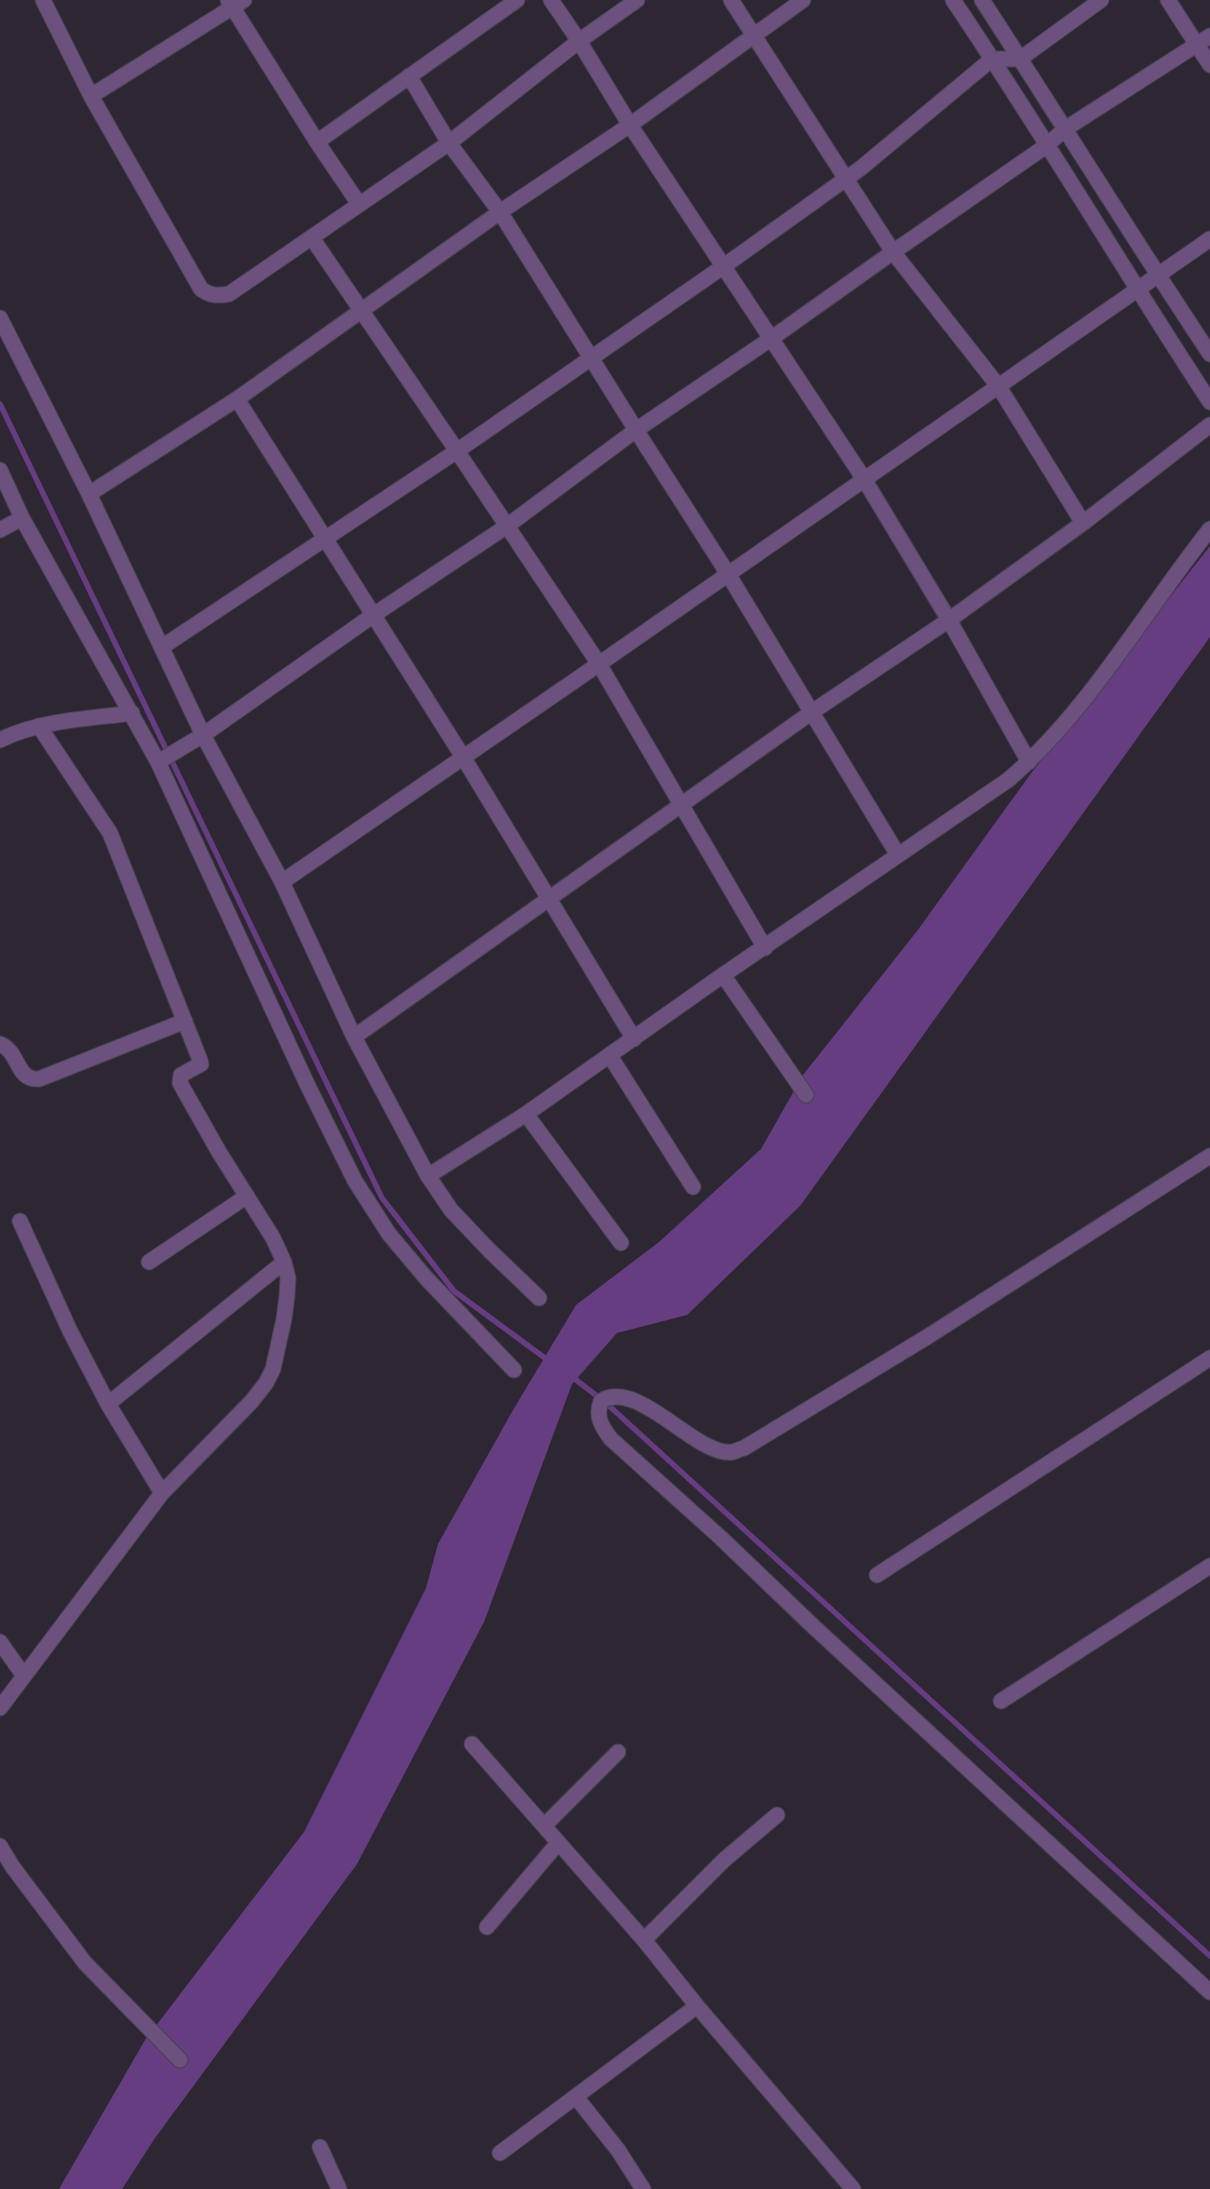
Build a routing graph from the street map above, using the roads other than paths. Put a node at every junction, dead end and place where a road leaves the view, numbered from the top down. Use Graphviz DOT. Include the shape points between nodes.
graph roads {
  1 [pos="43,0"];
  2 [pos="517,0"];
  3 [pos="551,0"];
  4 [pos="637,0"];
  5 [pos="731,0"];
  6 [pos="803,0"];
  7 [pos="952,0"];
  8 [pos="982,0"];
  9 [pos="1101,0"];
  10 [pos="1168,0"];
  11 [pos="235,3"];
  12 [pos="753,35"];
  13 [pos="1210,36"];
  14 [pos="579,41"];
  15 [pos="1197,46"];
  16 [pos="1020,58"];
  17 [pos="992,59"];
  18 [pos="1210,65"];
  19 [pos="409,76"];
  20 [pos="91,96"];
  21 [pos="630,124"];
  22 [pos="1065,129"];
  23 [pos="316,142"];
  24 [pos="449,143"];
  25 [pos="1046,146"];
  26 [pos="845,179"];
  27 [pos="359,204"];
  28 [pos="500,212"];
  29 [pos="312,238"];
  30 [pos="1210,239"];
  31 [pos="893,252"];
  32 [pos="724,266"];
  33 [pos="1158,276"];
  34 [pos="1136,290"];
  35 [pos="360,311"];
  36 [pos="0,318"];
  37 [pos="772,338"];
  38 [pos="1210,354"];
  39 [pos="590,357"];
  40 [pos="999,387"];
  41 [pos="237,399"];
  42 [pos="1210,402"];
  43 [pos="1210,425"];
  44 [pos="636,430"];
  45 [pos="457,451"];
  46 [pos="0,470"];
  47 [pos="864,479"];
  48 [pos="89,494"];
  49 [pos="22,518"];
  50 [pos="1083,523"];
  51 [pos="507,526"];
  52 [pos="1210,528"];
  53 [pos="0,530"];
  54 [pos="325,540"];
  55 [pos="728,574"];
  56 [pos="372,616"];
  57 [pos="949,620"];
  58 [pos="162,647"];
  59 [pos="599,664"];
  60 [pos="812,712"];
  61 [pos="132,713"];
  62 [pos="39,726"];
  63 [pos="203,735"];
  64 [pos="0,740"];
  65 [pos="462,757"];
  66 [pos="161,760"];
  67 [pos="1029,762"];
  68 [pos="681,805"];
  69 [pos="898,855"];
  70 [pos="282,882"];
  71 [pos="549,899"];
  72 [pos="765,948"];
  73 [pos="723,975"];
  74 [pos="185,1021"];
  75 [pos="354,1037"];
  76 [pos="634,1039"];
  77 [pos="0,1044"];
  78 [pos="610,1056"];
  79 [pos="806,1096"];
  80 [pos="526,1114"];
  81 [pos="1210,1156"];
  82 [pos="428,1176"];
  83 [pos="693,1187"];
  84 [pos="246,1196"];
  85 [pos="20,1221"];
  86 [pos="622,1243"];
  87 [pos="149,1262"];
  88 [pos="284,1262"];
  89 [pos="539,1298"];
  90 [pos="1210,1358"];
  91 [pos="514,1370"];
  92 [pos="108,1404"];
  93 [pos="162,1493"];
  94 [pos="1210,1566"];
  95 [pos="877,1575"];
  96 [pos="0,1642"];
  97 [pos="24,1676"];
  98 [pos="1001,1701"];
  99 [pos="0,1708"];
  100 [pos="472,1744"];
  101 [pos="618,1752"];
  102 [pos="777,1815"];
  103 [pos="544,1826"];
  104 [pos="558,1843"];
  105 [pos="0,1846"];
  106 [pos="487,1927"];
  107 [pos="644,1940"];
  108 [pos="1210,1992"];
  109 [pos="697,2006"];
  110 [pos="180,2060"];
  111 [pos="576,2097"];
  112 [pos="320,2147"];
  113 [pos="500,2153"];
  114 [pos="339,2189"];
  115 [pos="643,2189"];
  116 [pos="853,2189"];
  1 -- 20 [label="street"];
  2 -- 19 [label="street"];
  3 -- 14 [label="street"];
  4 -- 14 [label="street"];
  5 -- 12 [label="street"];
  6 -- 12 [label="street"];
  7 -- 17 [label="street"];
  8 -- 16 [label="street"];
  9 -- 16 [label="street"];
  10 -- 15 [label="street"];
  11 -- 20 [label="street"];
  11 -- 23 [label="street"];
  12 -- 21 [label="street"];
  12 -- 26 [label="street"];
  13 -- 15 [label="street"];
  14 -- 21 [label="street"];
  14 -- 24 [label="street"];
  15 -- 18 [label="street"];
  15 -- 22 [label="street"];
  16 -- 17 [label="street"];
  16 -- 22 [label="street"];
  17 -- 25 [label="street"];
  17 -- 26 [label="street"];
  19 -- 23 [label="street"];
  19 -- 24 [label="street"];
  20 -- 29 [label="street" via="201,289 220,296 229,294"];
  21 -- 28 [label="street"];
  21 -- 32 [label="street"];
  22 -- 25 [label="street"];
  22 -- 33 [label="street"];
  23 -- 27 [label="street"];
  24 -- 27 [label="street"];
  24 -- 28 [label="street"];
  25 -- 31 [label="street"];
  25 -- 34 [label="street"];
  26 -- 31 [label="street"];
  26 -- 32 [label="street"];
  27 -- 29 [label="street"];
  28 -- 35 [label="street"];
  28 -- 39 [label="street"];
  29 -- 35 [label="street"];
  30 -- 33 [label="street"];
  31 -- 37 [label="street"];
  31 -- 40 [label="street"];
  32 -- 37 [label="street"];
  32 -- 39 [label="street"];
  33 -- 34 [label="street"];
  33 -- 38 [label="street"];
  34 -- 40 [label="street"];
  34 -- 42 [label="street"];
  35 -- 41 [label="street"];
  35 -- 45 [label="street"];
  36 -- 48 [label="street"];
  37 -- 44 [label="street"];
  37 -- 47 [label="street"];
  39 -- 44 [label="street"];
  39 -- 45 [label="street"];
  40 -- 47 [label="street"];
  40 -- 50 [label="street"];
  41 -- 48 [label="street"];
  41 -- 54 [label="street"];
  43 -- 50 [label="street"];
  44 -- 51 [label="street"];
  44 -- 55 [label="street"];
  45 -- 51 [label="street"];
  45 -- 54 [label="street"];
  46 -- 49 [label="street"];
  47 -- 55 [label="street"];
  47 -- 57 [label="street"];
  48 -- 58 [label="street"];
  49 -- 53 [label="street"];
  49 -- 61 [label="street"];
  50 -- 57 [label="street"];
  51 -- 56 [label="street"];
  51 -- 59 [label="street"];
  52 -- 67 [label="street" via="1115,658"];
  54 -- 56 [label="street"];
  54 -- 58 [label="street"];
  55 -- 59 [label="street"];
  55 -- 60 [label="street"];
  56 -- 63 [label="street"];
  56 -- 65 [label="street"];
  57 -- 60 [label="street"];
  57 -- 67 [label="street"];
  58 -- 63 [label="street"];
  59 -- 65 [label="street"];
  59 -- 68 [label="street"];
  60 -- 68 [label="street"];
  60 -- 69 [label="street"];
  61 -- 62 [label="street"];
  61 -- 66 [label="street"];
  62 -- 64 [label="street"];
  62 -- 74 [label="street" via="110,833"];
  63 -- 66 [label="street"];
  63 -- 70 [label="street"];
  65 -- 70 [label="street"];
  65 -- 71 [label="street"];
  66 -- 91 [label="street" via="307,1084 365,1198 388,1234 426,1278"];
  67 -- 69 [label="street" via="1008,780"];
  68 -- 71 [label="street"];
  68 -- 72 [label="street"];
  69 -- 72 [label="street"];
  70 -- 75 [label="street"];
  71 -- 75 [label="street"];
  71 -- 76 [label="street"];
  72 -- 73 [label="street"];
  73 -- 76 [label="street"];
  73 -- 79 [label="street"];
  74 -- 77 [label="street" via="39,1079 25,1076 7,1046"];
  74 -- 84 [label="street" via="201,1064 181,1076 180,1083"];
  75 -- 82 [label="street"];
  76 -- 78 [label="street"];
  78 -- 80 [label="street"];
  78 -- 83 [label="street"];
  80 -- 82 [label="street"];
  80 -- 86 [label="street"];
  81 -- 108 [label="street" via="927,1337 744,1448 731,1452 709,1446 647,1407 626,1398 605,1398 598,1414 600,1424 611,1439"];
  82 -- 89 [label="street" via="451,1210"];
  84 -- 87 [label="street"];
  84 -- 88 [label="street"];
  85 -- 92 [label="street" via="70,1331"];
  88 -- 92 [label="street"];
  88 -- 93 [label="street" via="288,1278 284,1319 273,1368 266,1383 228,1427"];
  90 -- 95 [label="street"];
  92 -- 93 [label="street"];
  93 -- 97 [label="street"];
  94 -- 98 [label="street"];
  96 -- 97 [label="street"];
  97 -- 99 [label="street"];
  100 -- 103 [label="street"];
  101 -- 103 [label="street"];
  102 -- 107 [label="street" via="724,1860"];
  103 -- 104 [label="street"];
  104 -- 106 [label="street"];
  104 -- 107 [label="street"];
  105 -- 110 [label="street" via="85,1963"];
  107 -- 109 [label="street"];
  109 -- 111 [label="street"];
  109 -- 116 [label="street"];
  111 -- 113 [label="street"];
  111 -- 115 [label="street" via="618,2150"];
  112 -- 114 [label="street"];
}
